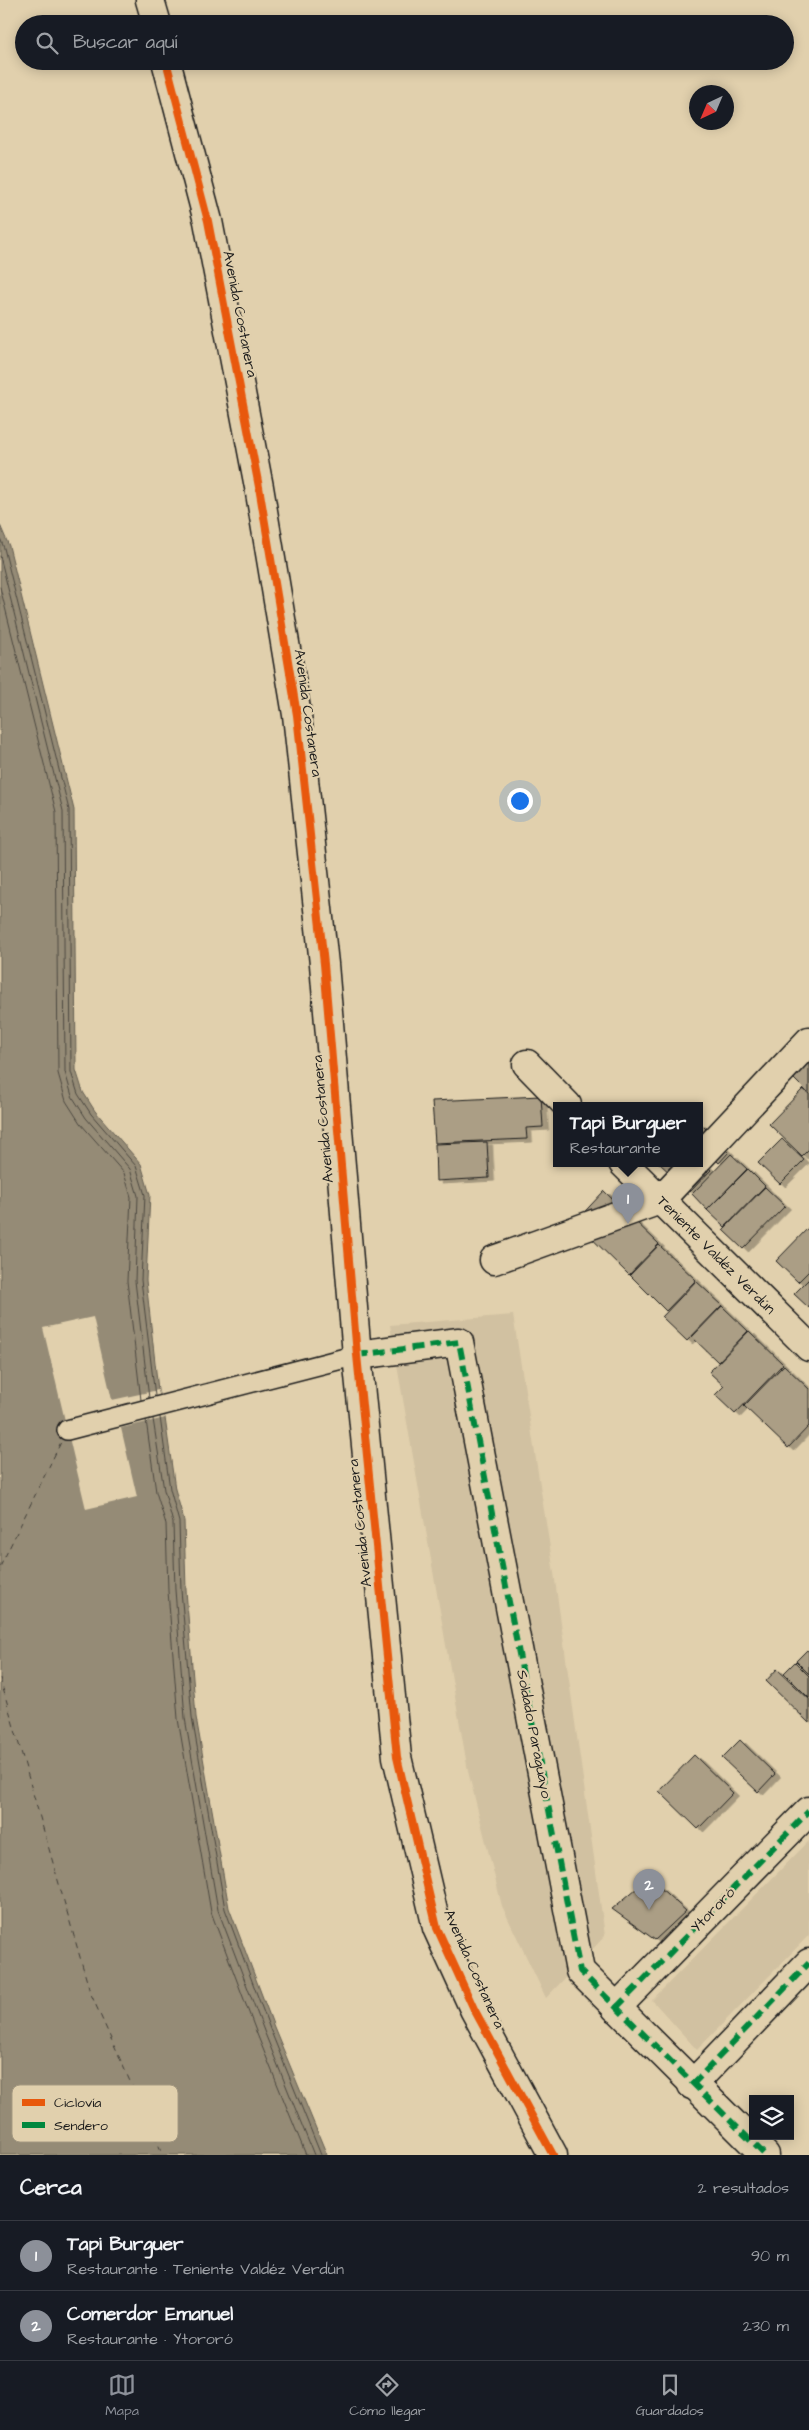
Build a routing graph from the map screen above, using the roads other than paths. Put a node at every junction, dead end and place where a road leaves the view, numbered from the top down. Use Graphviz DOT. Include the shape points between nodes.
graph roads {
  1 [pos="150,0"];
  2 [pos="154,15"];
  3 [pos="168,70"];
  4 [pos="809,1041"];
  5 [pos="527,1064"];
  6 [pos="564,1102"];
  7 [pos="703,1154"];
  8 [pos="627,1167"];
  9 [pos="691,1167"];
  10 [pos="660,1200"];
  11 [pos="494,1260"];
  12 [pos="809,1347"];
  13 [pos="357,1355"];
  14 [pos="67,1430"];
  15 [pos="809,1811"];
  16 [pos="809,1963"];
  17 [pos="616,2008"];
  18 [pos="692,2084"];
  19 [pos="552,2155"];
  20 [pos="766,2155"];
  1 -- 2 [label="street"];
  3 -- 13 [label="street, Avenida Costanera" via="208,221 259,487 297,715 324,964"];
  4 -- 7 [label="street"];
  5 -- 6 [label="street"];
  8 -- 10 [label="street, Teniente Valdéz Verdún"];
  9 -- 10 [label="street"];
  10 -- 11 [label="street"];
  10 -- 12 [label="street, Teniente Valdéz Verdún"];
  13 -- 14 [label="lane"];
  13 -- 17 [label="street, Soldado Paraguayo" via="459,1342 580,1972"];
  13 -- 19 [label="street, Avenida Costanera" via="397,1757 421,1863 437,1928 445,1946 478,2017"];
  15 -- 17 [label="street, Ytororó"];
  16 -- 18 [label="street"];
  17 -- 18 [label="street, Soldado Paraguayo"];
  18 -- 20 [label="street, Soldado Paraguayo"];
}
